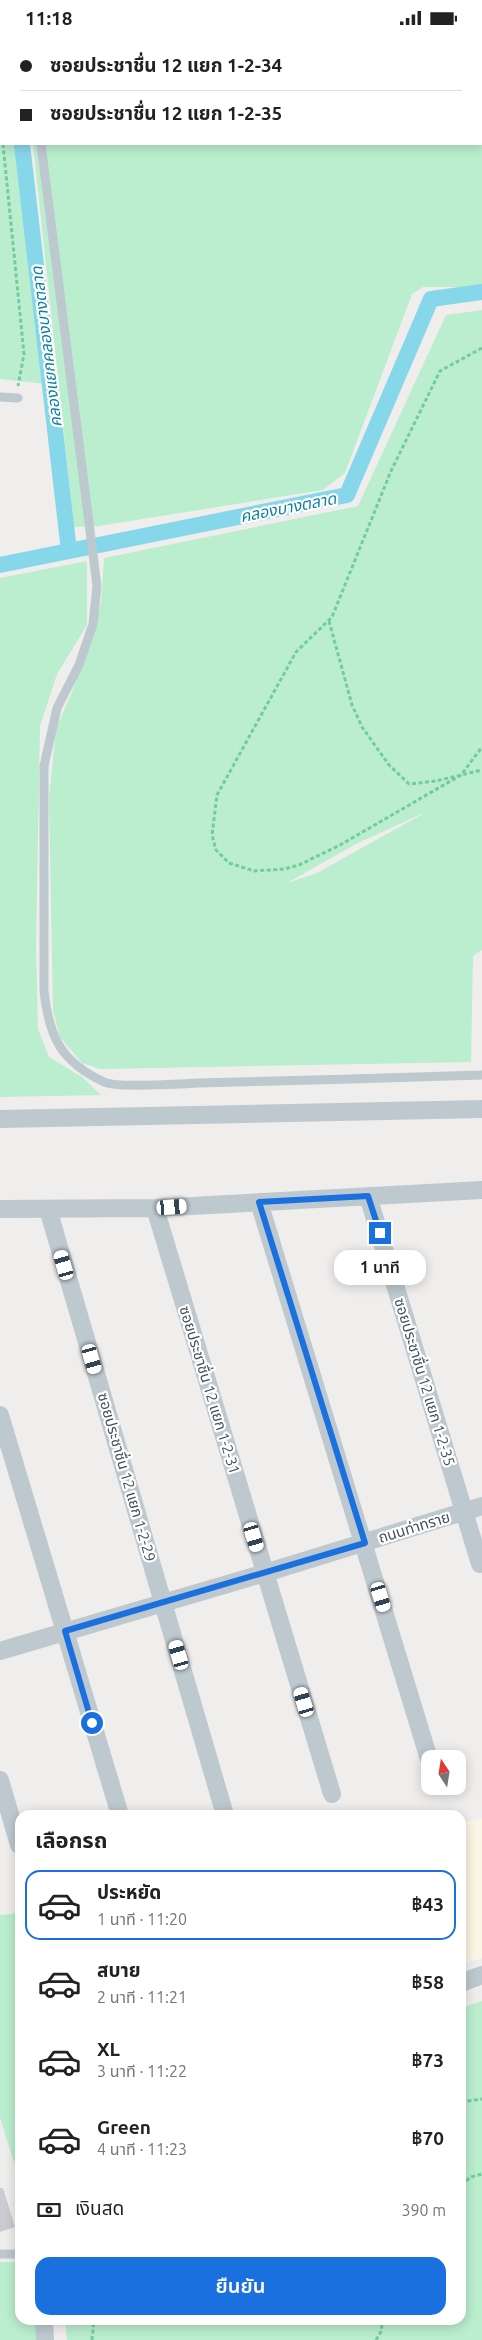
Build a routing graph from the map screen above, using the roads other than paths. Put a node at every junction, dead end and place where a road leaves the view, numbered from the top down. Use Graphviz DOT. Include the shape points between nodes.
graph roads {
  1 [pos="41,145"];
  2 [pos="0,397"];
  3 [pos="15,397"];
  4 [pos="482,1075"];
  5 [pos="482,1109"];
  6 [pos="0,1119"];
  7 [pos="481,1195"];
  8 [pos="368,1196"];
  9 [pos="259,1202"];
  10 [pos="155,1208"];
  11 [pos="0,1209"];
  12 [pos="48,1209"];
  13 [pos="0,1415"];
  14 [pos="482,1506"];
  15 [pos="464,1511"];
  16 [pos="365,1543"];
  17 [pos="480,1564"];
  18 [pos="265,1573"];
  19 [pos="164,1602"];
  20 [pos="65,1631"];
  21 [pos="0,1651"];
  22 [pos="427,1750"];
  23 [pos="0,1780"];
  24 [pos="332,1794"];
  25 [pos="119,1810"];
  26 [pos="224,1810"];
  27 [pos="15,1831"];
  28 [pos="482,1975"];
  29 [pos="466,1981"];
  30 [pos="0,2254"];
  31 [pos="15,2254"];
  32 [pos="44,2325"];
  33 [pos="45,2340"];
  1 -- 4 [label="lane" via="97,586 93,624 79,665 57,708 44,766 45,999 54,1039 73,1065 107,1083"];
  2 -- 3 [label="lane"];
  5 -- 6 [label="street"];
  7 -- 8 [label="street"];
  8 -- 9 [label="street"];
  8 -- 15 [label="street, ซอยประชาชื่น 12 แยก 1-2-35"];
  9 -- 10 [label="street"];
  9 -- 16 [label="street"];
  10 -- 12 [label="street"];
  10 -- 18 [label="street, ซอยประชาชื่น 12 แยก 1-2-31"];
  11 -- 12 [label="street"];
  12 -- 19 [label="street, ซอยประชาชื่น 12 แยก 1-2-29"];
  13 -- 20 [label="street"];
  14 -- 15 [label="street, ถนนท่าทราย"];
  15 -- 16 [label="street, ถนนท่าทราย"];
  15 -- 17 [label="street, ซอยประชาชื่น 12 แยก 1-2-35"];
  16 -- 18 [label="street, ถนนท่าทราย"];
  16 -- 22 [label="street"];
  18 -- 19 [label="street, ถนนท่าทราย"];
  18 -- 24 [label="street, ซอยประชาชื่น 12 แยก 1-2-31"];
  19 -- 20 [label="street, ถนนท่าทราย"];
  19 -- 26 [label="street, ซอยประชาชื่น 12 แยก 1-2-29"];
  20 -- 21 [label="street, ถนนท่าทราย"];
  20 -- 25 [label="street"];
  23 -- 27 [label="street"];
  28 -- 29 [label="street"];
  30 -- 31 [label="lane"];
  32 -- 33 [label="street"];
}
